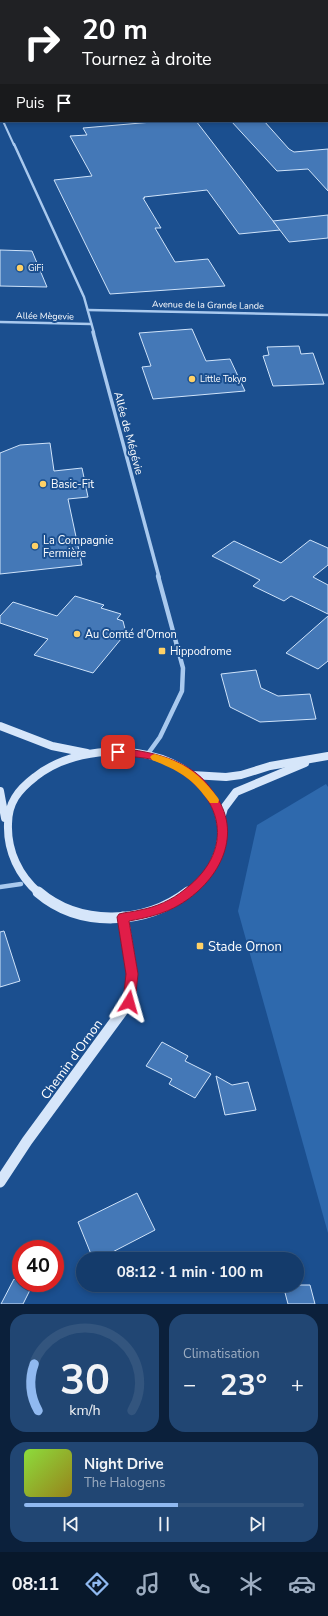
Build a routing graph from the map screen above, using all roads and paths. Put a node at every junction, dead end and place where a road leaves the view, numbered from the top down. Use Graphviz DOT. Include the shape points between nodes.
graph roads {
  1 [pos="3,122"];
  2 [pos="88,310"];
  3 [pos="328,315"];
  4 [pos="0,322"];
  5 [pos="90,324"];
  6 [pos="0,726"];
  7 [pos="89,754"];
  8 [pos="147,755"];
  9 [pos="324,757"];
  10 [pos="192,775"];
  11 [pos="0,791"];
  12 [pos="221,818"];
  13 [pos="5,819"];
  14 [pos="21,884"];
  15 [pos="0,887"];
  16 [pos="123,917"];
  17 [pos="0,1182"];
  1 -- 2 [label="street, Allée de Mégévie"];
  2 -- 3 [label="street, Avenue de la Grande Lande"];
  2 -- 5 [label="street, Allée de Mégévie"];
  4 -- 5 [label="street, Allée Mègevie"];
  5 -- 8 [label="street, Allée de Mégévie" via="183,668 182,691 160,737"];
  6 -- 7 [label="street" via="52,746"];
  7 -- 8 [label="street" via="115,751"];
  7 -- 13 [label="street" via="51,766 35,777 11,803"];
  8 -- 10 [label="street" via="173,764"];
  9 -- 10 [label="street" via="270,766 241,775"];
  9 -- 12 [label="street" via="236,792 224,808"];
  10 -- 12 [label="street" via="211,794"];
  11 -- 13 [label="street"];
  12 -- 16 [label="street" via="220,852 202,881 174,903 141,915"];
  13 -- 14 [label="street" via="2,835 4,852 10,869"];
  14 -- 15 [label="street"];
  14 -- 16 [label="street" via="33,895 65,911 103,918"];
  16 -- 17 [label="street, Chemin d'Ornon" via="132,974 129,1002"];
}
